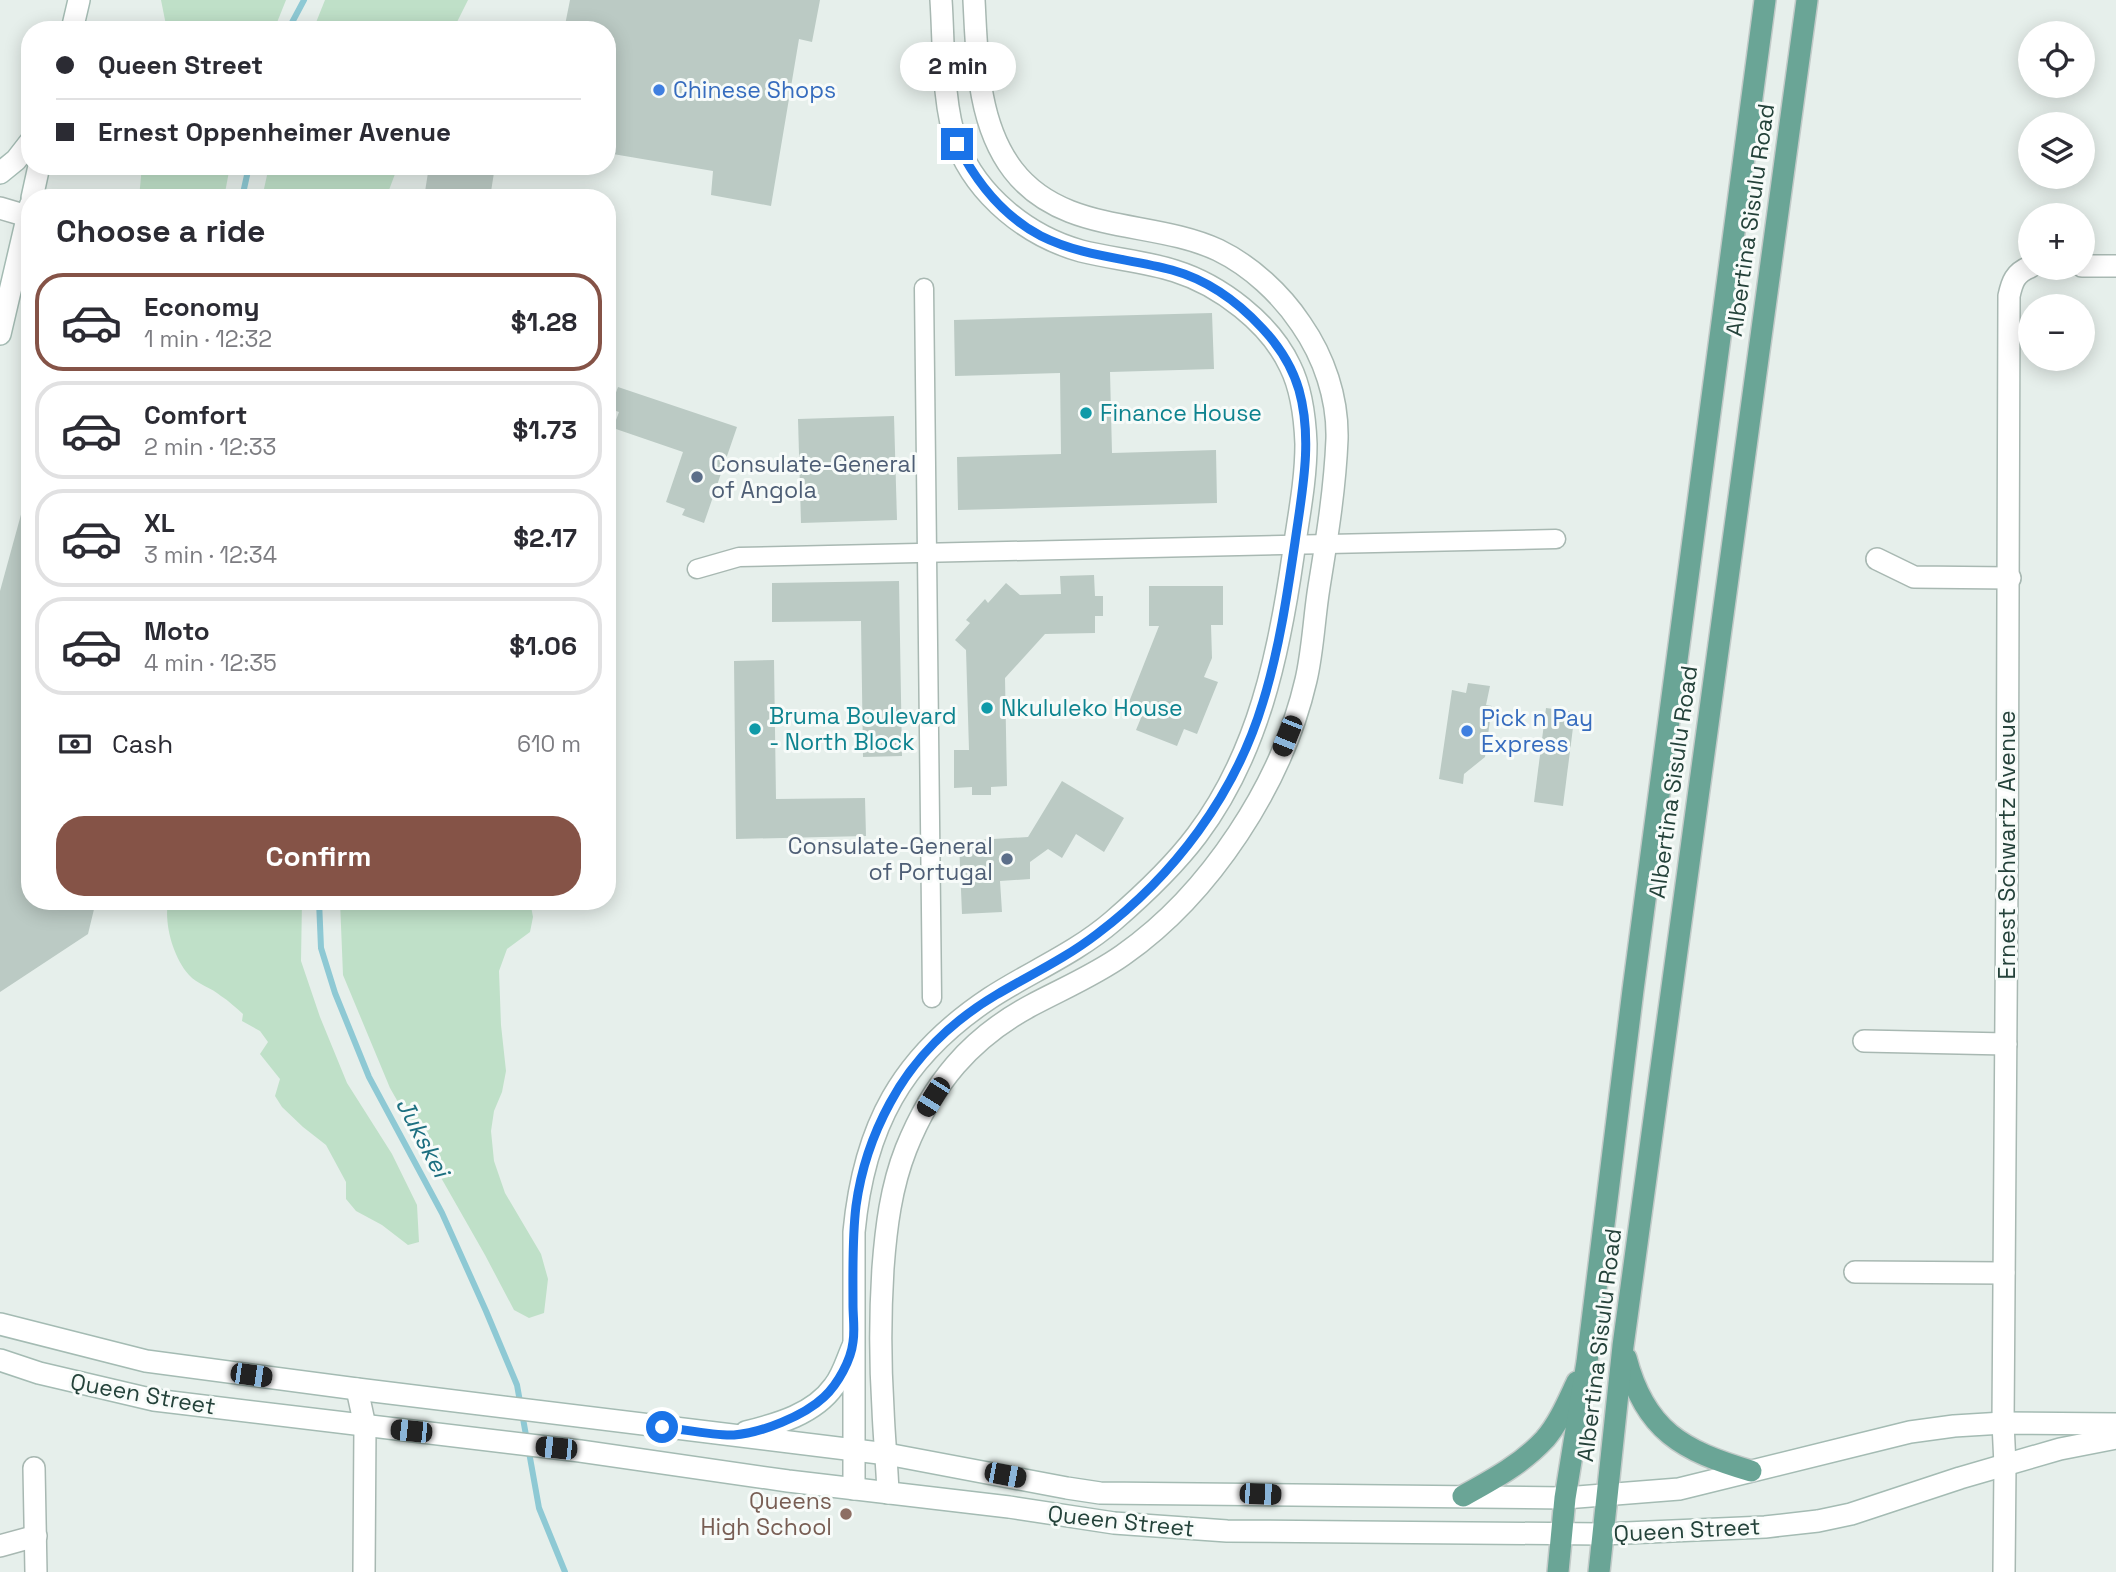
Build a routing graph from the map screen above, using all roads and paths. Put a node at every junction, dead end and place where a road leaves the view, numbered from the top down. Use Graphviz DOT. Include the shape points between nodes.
graph roads {
  1 [pos="79,0"];
  2 [pos="942,0"];
  3 [pos="974,0"];
  4 [pos="1765,0"];
  5 [pos="1807,0"];
  6 [pos="74,21"];
  7 [pos="21,154"];
  8 [pos="0,173"];
  9 [pos="21,207"];
  10 [pos="0,208"];
  11 [pos="21,241"];
  12 [pos="2095,266"];
  13 [pos="2116,266"];
  14 [pos="2018,276"];
  15 [pos="924,288"];
  16 [pos="1,317"];
  17 [pos="1556,539"];
  18 [pos="1294,545"];
  19 [pos="1326,545"];
  20 [pos="926,552"];
  21 [pos="1877,559"];
  22 [pos="697,569"];
  23 [pos="2010,578"];
  24 [pos="1287,596"];
  25 [pos="1317,600"];
  26 [pos="932,998"];
  27 [pos="1864,1041"];
  28 [pos="2006,1044"];
  29 [pos="1855,1272"];
  30 [pos="2004,1273"];
  31 [pos="0,1324"];
  32 [pos="853,1346"];
  33 [pos="1623,1346"];
  34 [pos="0,1360"];
  35 [pos="1587,1362"];
  36 [pos="356,1389"];
  37 [pos="2003,1423"];
  38 [pos="2116,1423"];
  39 [pos="365,1426"];
  40 [pos="734,1435"];
  41 [pos="2116,1438"];
  42 [pos="853,1449"];
  43 [pos="887,1454"];
  44 [pos="2005,1465"];
  45 [pos="34,1468"];
  46 [pos="1751,1471"];
  47 [pos="854,1489"];
  48 [pos="888,1493"];
  49 [pos="1463,1496"];
  50 [pos="1608,1496"];
  51 [pos="1566,1498"];
  52 [pos="1561,1533"];
  53 [pos="1603,1534"];
  54 [pos="36,1535"];
  55 [pos="0,1546"];
  56 [pos="36,1572"];
  57 [pos="364,1572"];
  58 [pos="1558,1572"];
  59 [pos="1599,1572"];
  60 [pos="2004,1572"];
  1 -- 6 [label="street"];
  2 -- 18 [label="street" via="952,126 968,166 993,198 1045,238 1077,250 1172,270 1207,284 1251,316 1284,355 1299,390 1305,430 1306,468"];
  3 -- 19 [label="street" via="986,115 1016,175 1041,197 1081,217 1186,239 1244,265 1276,294 1308,335 1324,365 1337,432"];
  4 -- 35 [label="main road, Albertina Sisulu Road"];
  5 -- 33 [label="main road, Albertina Sisulu Road"];
  7 -- 8 [label="street"];
  9 -- 10 [label="street"];
  11 -- 16 [label="street"];
  12 -- 13 [label="street"];
  14 -- 23 [label="street, Ernest Schwartz Avenue" via="2009,296"];
  15 -- 20 [label="street"];
  17 -- 19 [label="street"];
  18 -- 19 [label="street"];
  18 -- 20 [label="street"];
  18 -- 24 [label="street"];
  19 -- 25 [label="street"];
  20 -- 22 [label="street" via="739,557"];
  20 -- 26 [label="street"];
  21 -- 23 [label="street" via="1914,576"];
  23 -- 28 [label="street, Ernest Schwartz Avenue"];
  24 -- 25 [label="street"];
  24 -- 32 [label="street" via="1255,726 1223,795 1193,840 1152,886 1094,937 992,997 932,1045 891,1100 868,1153 857,1203"];
  25 -- 43 [label="street" via="1306,679 1295,718 1272,774 1226,852 1201,884 1144,939 976,1042 954,1064 924,1110 905,1152 886,1230 880,1346"];
  27 -- 28 [label="street"];
  28 -- 30 [label="street, Ernest Schwartz Avenue"];
  29 -- 30 [label="street"];
  30 -- 37 [label="street, Ernest Schwartz Avenue"];
  31 -- 36 [label="street, Queen Street" via="145,1361"];
  32 -- 40 [label="street" via="834,1386 817,1403 787,1420"];
  32 -- 42 [label="street"];
  33 -- 46 [label="main road" via="1632,1381 1658,1425 1691,1449"];
  33 -- 50 [label="main road, Albertina Sisulu Road"];
  34 -- 39 [label="street, Queen Street" via="154,1400"];
  35 -- 49 [label="main road" via="1545,1439 1514,1466"];
  35 -- 51 [label="main road, Albertina Sisulu Road"];
  36 -- 39 [label="street"];
  36 -- 40 [label="street, Queen Street"];
  37 -- 38 [label="street, Queen Street"];
  37 -- 44 [label="street, Ernest Schwartz Avenue"];
  37 -- 46 [label="street, Queen Street" via="1910,1432"];
  39 -- 47 [label="street, Queen Street"];
  39 -- 57 [label="street"];
  40 -- 42 [label="street, Queen Street"];
  41 -- 44 [label="street, Queen Street"];
  42 -- 43 [label="street, Queen Street"];
  42 -- 47 [label="street"];
  43 -- 48 [label="street"];
  43 -- 49 [label="street, Queen Street" via="1100,1493"];
  44 -- 53 [label="street, Queen Street" via="1818,1521"];
  44 -- 60 [label="street, Ernest Schwartz Avenue"];
  45 -- 54 [label="street"];
  46 -- 50 [label="street, Queen Street" via="1679,1489"];
  47 -- 48 [label="street, Queen Street"];
  48 -- 52 [label="street, Queen Street" via="1180,1529"];
  49 -- 51 [label="street, Queen Street"];
  50 -- 51 [label="street, Queen Street"];
  50 -- 53 [label="main road, Albertina Sisulu Road"];
  51 -- 52 [label="main road, Albertina Sisulu Road"];
  52 -- 53 [label="street, Queen Street"];
  52 -- 58 [label="main road, Albertina Sisulu Road"];
  53 -- 59 [label="main road, Albertina Sisulu Road"];
  54 -- 55 [label="street"];
  54 -- 56 [label="street"];
}
